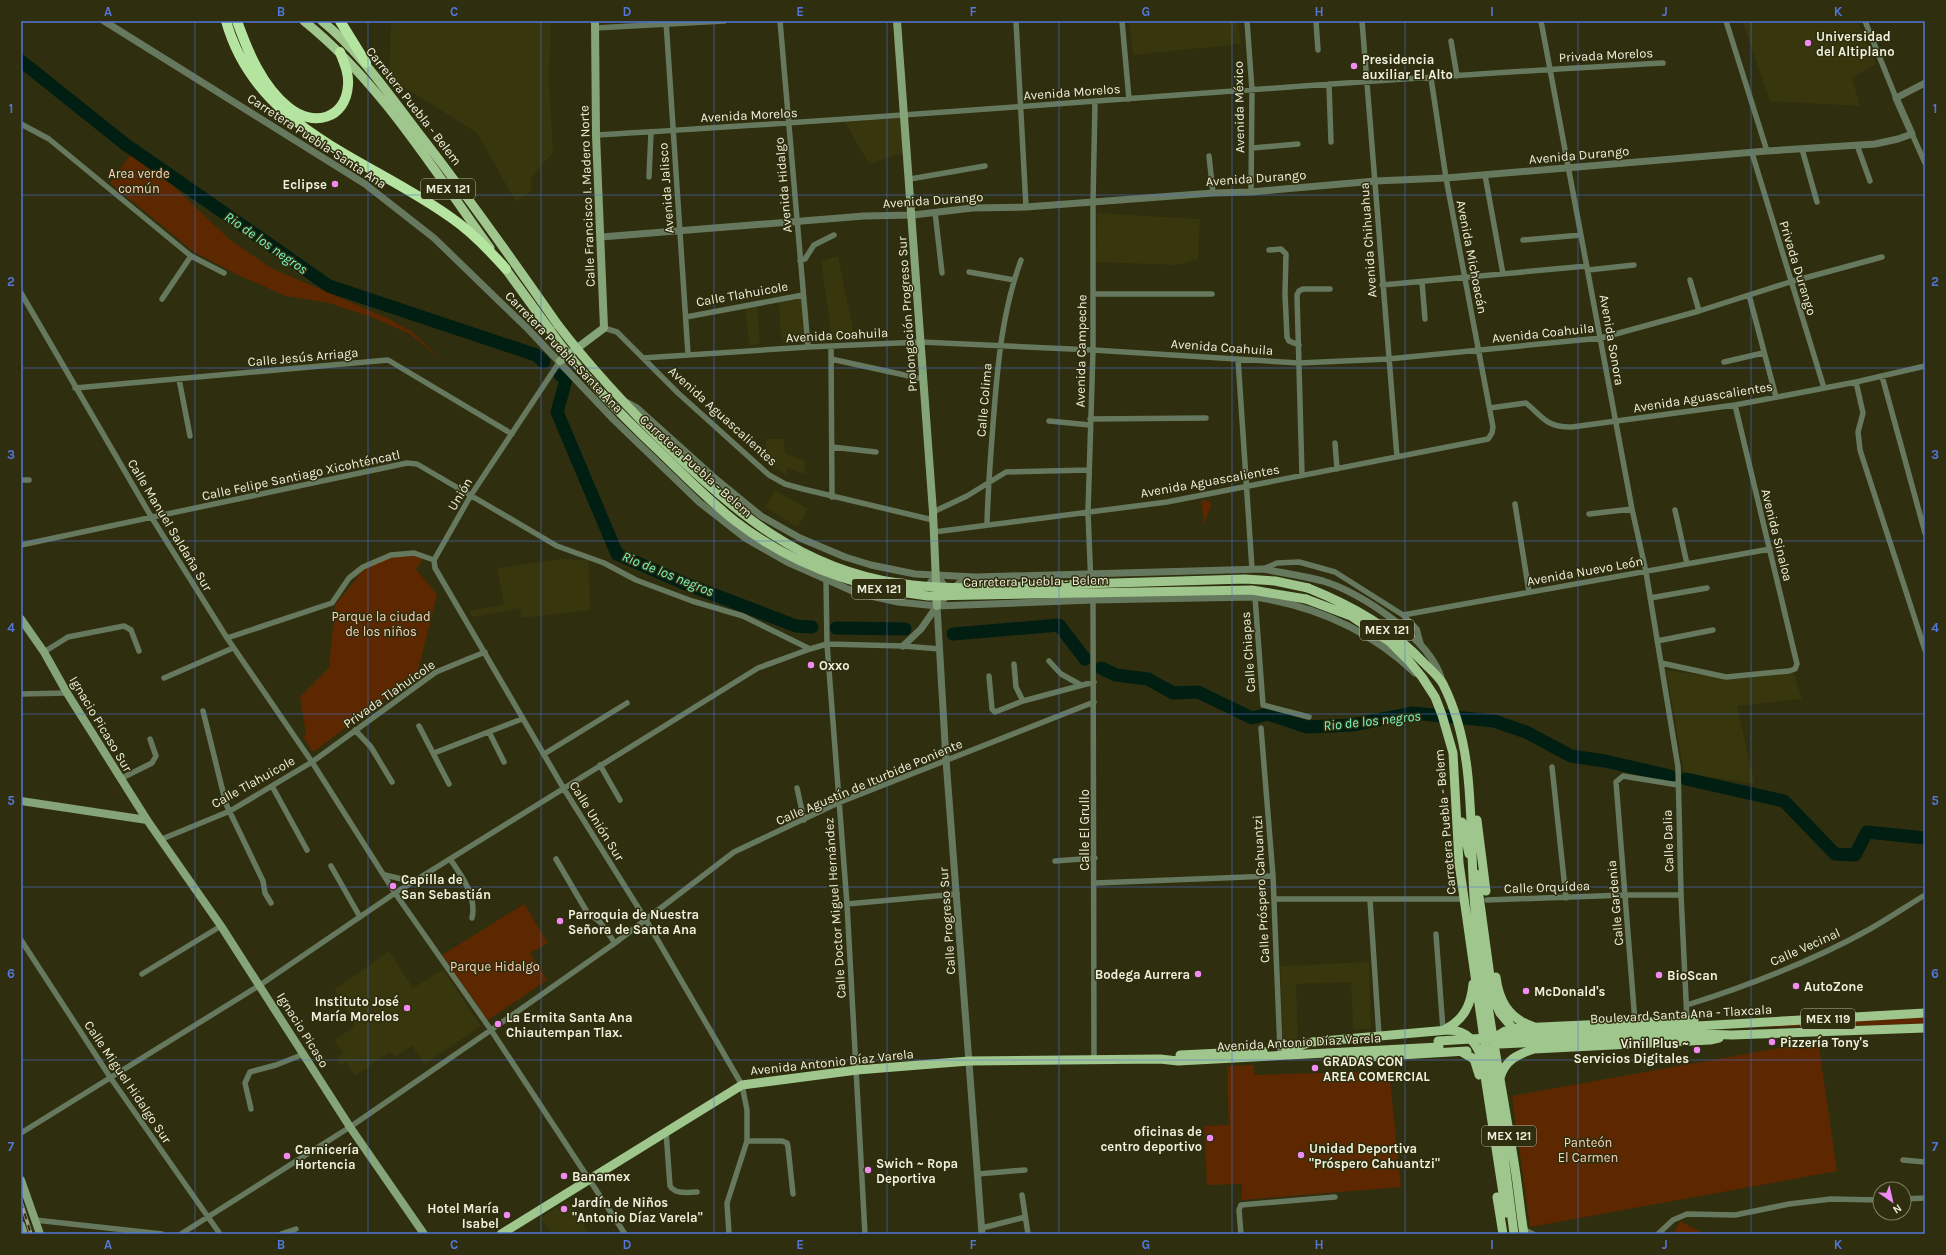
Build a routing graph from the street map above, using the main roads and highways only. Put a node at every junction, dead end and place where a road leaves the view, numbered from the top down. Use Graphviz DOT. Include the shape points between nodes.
graph roads {
  1 [pos="226,21"];
  2 [pos="237,21"];
  3 [pos="304,21"];
  4 [pos="322,21"];
  5 [pos="340,21"];
  6 [pos="897,21"];
  7 [pos="595,25"];
  8 [pos="340,52"];
  9 [pos="366,63"];
  10 [pos="506,269"];
  11 [pos="554,327"];
  12 [pos="560,361"];
  13 [pos="937,606"];
  14 [pos="21,619"];
  15 [pos="1470,791"];
  16 [pos="21,801"];
  17 [pos="1457,802"];
  18 [pos="147,820"];
  19 [pos="162,839"];
  20 [pos="1472,862"];
  21 [pos="1474,973"];
  22 [pos="1925,1013"];
  23 [pos="1731,1024"];
  24 [pos="1535,1027"];
  25 [pos="1925,1028"];
  26 [pos="1513,1029"];
  27 [pos="1445,1030"];
  28 [pos="1541,1042"];
  29 [pos="1438,1044"];
  30 [pos="1484,1044"];
  31 [pos="1283,1050"];
  32 [pos="1462,1052"];
  33 [pos="1449,1053"];
  34 [pos="1317,1054"];
  35 [pos="1160,1059"];
  36 [pos="1477,1066"];
  37 [pos="1500,1079"];
  38 [pos="21,1180"];
  39 [pos="1523,1232"];
  40 [pos="40,1234"];
  41 [pos="424,1234"];
  42 [pos="501,1234"];
  43 [pos="1503,1234"];
  44 [pos="1513,1234"];
  1 -- 10 [label="highway" via="231,41 247,70 260,90 280,109 331,146 417,195 453,219"];
  2 -- 8 [label="highway" via="248,53 272,89 297,114 321,118 332,115 342,106 347,94 348,72"];
  3 -- 8 [label="main road, Carretera Puebla - Belem / MEX 121"];
  4 -- 9 [label="main road, Carretera Puebla - Belem / MEX 121"];
  5 -- 9 [label="highway"];
  6 -- 13 [label="main road, Prolongación Progreso Sur" via="913,215"];
  7 -- 12 [label="main road, Calle Francisco I. Madero Norte" via="596,135 604,328"];
  8 -- 10 [label="main road, Carretera Puebla - Belem / MEX 121" via="396,118"];
  9 -- 11 [label="main road, Carretera Puebla - Belem / MEX 121" via="477,209"];
  10 -- 11 [label="main road, Carretera Puebla - Belem / MEX 121"];
  11 -- 15 [label="main road, Carretera Puebla - Belem / MEX 121, bridge" via="690,469 751,522 776,539 804,553 865,576 932,588 1245,579 1275,581 1308,588 1347,604 1407,644 1442,682 1460,734"];
  11 -- 17 [label="main road, Carretera Puebla - Belem / MEX 121, bridge" via="582,374 606,400 686,478 735,521 765,543 793,558 857,584 928,596 1252,590 1306,599 1351,616 1390,642 1409,661 1435,697 1453,753"];
  14 -- 18 [label="main road, Ignacio Picaso Sur"];
  15 -- 20 [label="main road, Carretera Puebla - Belem / MEX 121"];
  15 -- 24 [label="main road" via="1477,820 1500,997 1515,1018"];
  16 -- 18 [label="main road"];
  17 -- 20 [label="main road"];
  17 -- 21 [label="main road, Carretera Puebla - Belem / MEX 121" via="1459,864"];
  18 -- 19 [label="main road, Ignacio Picaso Sur"];
  19 -- 41 [label="main road, Ignacio Picaso" via="260,985 350,1127"];
  20 -- 26 [label="main road" via="1480,891 1493,998 1500,1013"];
  20 -- 30 [label="main road, Carretera Puebla - Belem / MEX 121" via="1482,977 1491,1027"];
  21 -- 27 [label="main road" via="1472,995 1466,1010 1457,1022"];
  21 -- 30 [label="main road, Carretera Puebla - Belem / MEX 121"];
  22 -- 23 [label="main road, Boulevard Santa Ana - Tlaxcala / MEX 119"];
  23 -- 24 [label="main road" via="1711,1019"];
  23 -- 28 [label="main road, Boulevard Santa Ana - Tlaxcala"];
  24 -- 26 [label="main road"];
  25 -- 28 [label="main road, Boulevard Santa Ana - Tlaxcala / MEX 119" via="1701,1034"];
  26 -- 28 [label="main road" via="1527,1040"];
  26 -- 30 [label="main road"];
  27 -- 30 [label="main road" via="1464,1033"];
  27 -- 31 [label="main road" via="1312,1042"];
  27 -- 33 [label="main road" via="1452,1042"];
  28 -- 29 [label="main road, Boulevard Santa Ana - Tlaxcala, bridge"];
  28 -- 37 [label="main road" via="1513,1057 1504,1068"];
  29 -- 31 [label="main road, Avenida Antonio Díaz Varela"];
  29 -- 34 [label="main road, Avenida Antonio Díaz Varela"];
  30 -- 32 [label="main road"];
  30 -- 36 [label="main road"];
  30 -- 37 [label="main road, Carretera Puebla - Belem / MEX 121"];
  30 -- 44 [label="main road" via="1483,1063 1502,1192"];
  31 -- 35 [label="main road, Avenida Antonio Díaz Varela" via="1214,1052"];
  32 -- 33 [label="main road"];
  32 -- 36 [label="main road" via="1471,1057"];
  33 -- 34 [label="main road" via="1342,1059"];
  34 -- 35 [label="main road, Avenida Antonio Díaz Varela" via="1178,1061"];
  35 -- 42 [label="main road, Avenida Antonio Díaz Varela" via="969,1061 857,1070 742,1085"];
  36 -- 43 [label="main road"];
  37 -- 39 [label="main road, Carretera Puebla - Belem / MEX 121"];
  38 -- 40 [label="main road"];
}
